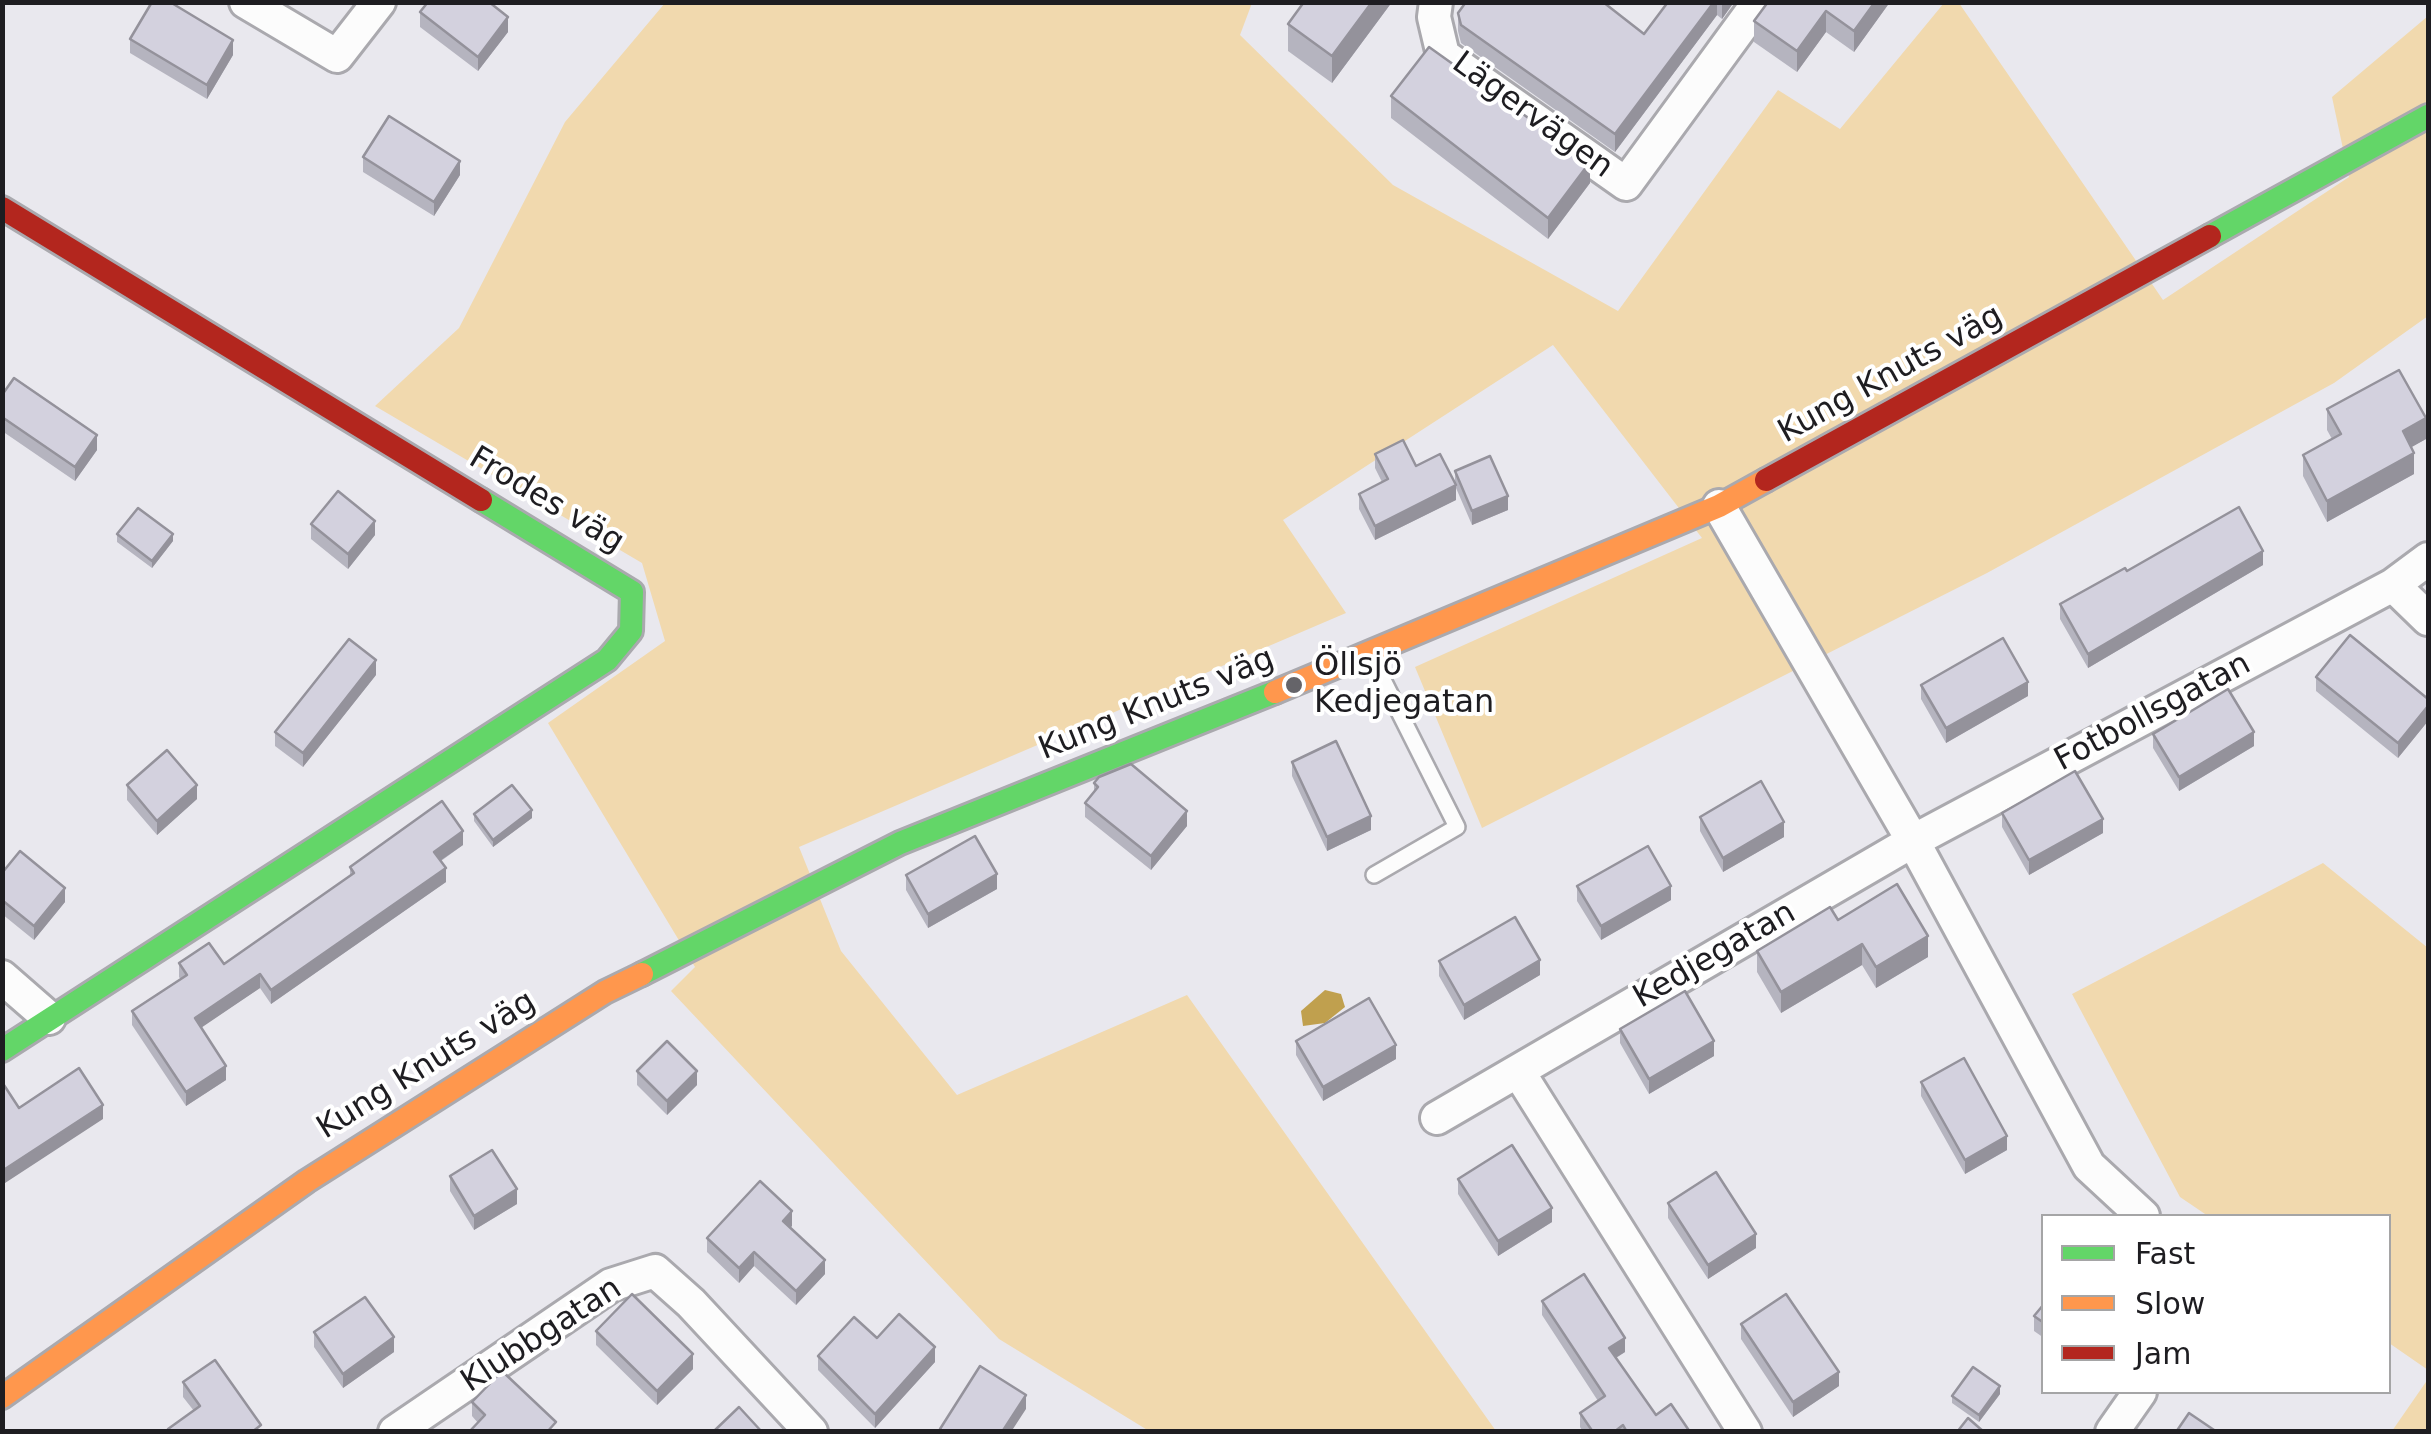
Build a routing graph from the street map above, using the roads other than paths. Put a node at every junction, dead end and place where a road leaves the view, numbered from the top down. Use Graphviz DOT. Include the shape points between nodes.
graph roads {
  1 [pos="246,2"];
  2 [pos="379,2"];
  3 [pos="1436,2"];
  4 [pos="1759,2"];
  5 [pos="2428,116"];
  6 [pos="2,208"];
  7 [pos="1719,506"];
  8 [pos="2428,558"];
  9 [pos="2393,585"];
  10 [pos="2428,619"];
  11 [pos="1370,654"];
  12 [pos="1912,841"];
  13 [pos="1374,875"];
  14 [pos="2,977"];
  15 [pos="49,1018"];
  16 [pos="2,1050"];
  17 [pos="1518,1072"];
  18 [pos="1437,1118"];
  19 [pos="2141,1214"];
  20 [pos="2139,1394"];
  21 [pos="2,1397"];
  22 [pos="395,1432"];
  23 [pos="811,1432"];
  24 [pos="1745,1432"];
  25 [pos="2112,1432"];
  1 -- 2 [label="street" via="337,56"];
  3 -- 4 [label="street, Lägervägen" via="1443,54 1626,184"];
  5 -- 7 [label="street, Kung Knuts väg"];
  6 -- 15 [label="street, Frodes väg" via="632,592 631,632 607,660"];
  7 -- 11 [label="street, Kung Knuts väg"];
  7 -- 12 [label="street"];
  8 -- 9 [label="street, Fotbollsgatan"];
  9 -- 10 [label="street"];
  9 -- 12 [label="street, Fotbollsgatan"];
  11 -- 13 [label="lane" via="1458,827"];
  11 -- 21 [label="street, Kung Knuts väg" via="900,842 605,992 307,1181"];
  12 -- 17 [label="street, Kedjegatan"];
  12 -- 19 [label="street" via="2089,1166"];
  14 -- 15 [label="street"];
  15 -- 16 [label="street, Frodes väg"];
  17 -- 18 [label="street, Kedjegatan"];
  17 -- 24 [label="street"];
  20 -- 25 [label="street"];
  22 -- 23 [label="street, Klubbgatan" via="611,1285 654,1271"];
}
